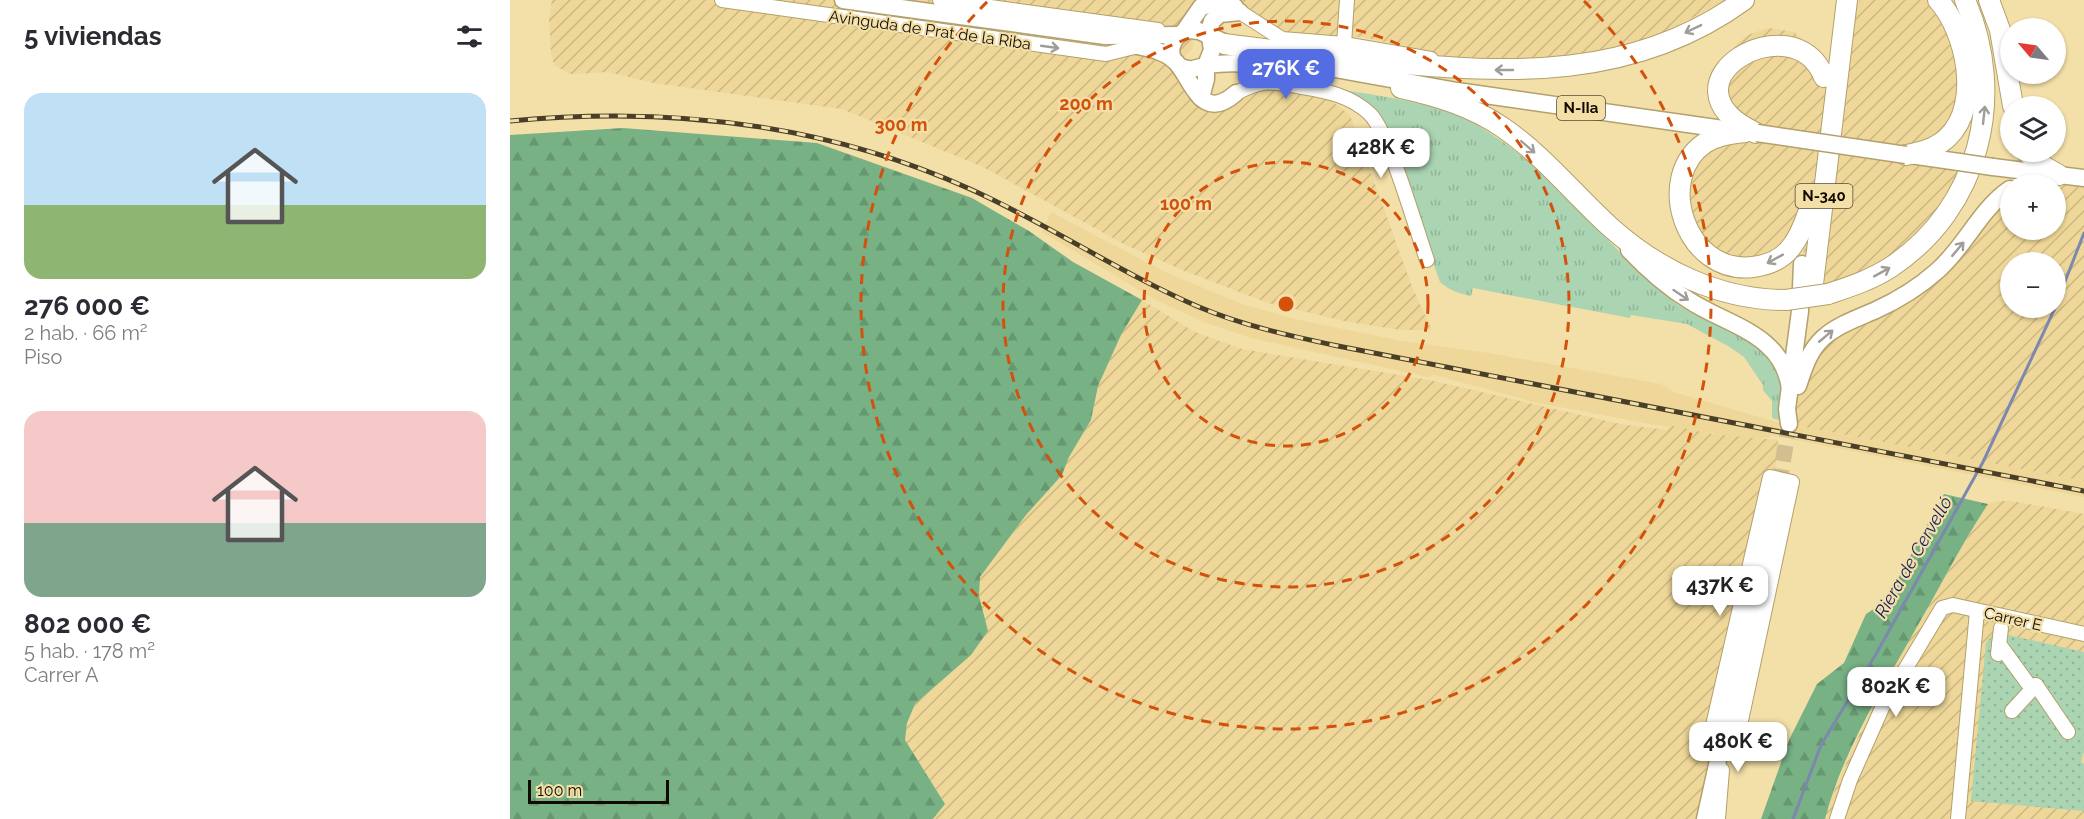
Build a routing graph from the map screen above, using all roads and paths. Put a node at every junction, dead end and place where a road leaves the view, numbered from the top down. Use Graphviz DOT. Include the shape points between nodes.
graph roads {
  1 [pos="722,0"];
  2 [pos="843,0"];
  3 [pos="940,0"];
  4 [pos="1347,0"];
  5 [pos="1744,0"];
  6 [pos="1833,0"];
  7 [pos="1846,0"];
  8 [pos="1860,0"];
  9 [pos="1938,0"];
  10 [pos="1965,0"];
  11 [pos="1989,0"];
  12 [pos="1200,3"];
  13 [pos="1240,12"];
  14 [pos="1844,27"];
  15 [pos="1182,32"];
  16 [pos="1105,36"];
  17 [pos="1214,37"];
  18 [pos="1344,44"];
  19 [pos="1138,46"];
  20 [pos="1177,64"];
  21 [pos="1459,69"];
  22 [pos="1206,72"];
  23 [pos="1824,77"];
  24 [pos="1401,88"];
  25 [pos="1457,91"];
  26 [pos="1236,93"];
  27 [pos="2011,96"];
  28 [pos="1201,98"];
  29 [pos="1751,133"];
  30 [pos="1906,155"];
  31 [pos="2037,162"];
  32 [pos="2067,176"];
  33 [pos="2000,197"];
  34 [pos="1809,213"];
  35 [pos="1609,226"];
  36 [pos="1427,260"];
  37 [pos="1803,264"];
  38 [pos="1820,289"];
  39 [pos="1794,387"];
  40 [pos="1779,485"];
  41 [pos="1977,611"];
  42 [pos="2001,628"];
  43 [pos="2084,634"];
  44 [pos="2032,689"];
  45 [pos="2012,711"];
  46 [pos="1726,724"];
  47 [pos="2068,732"];
  48 [pos="1736,744"];
  49 [pos="1720,753"];
  50 [pos="1705,819"];
  51 [pos="1718,819"];
  52 [pos="1837,819"];
  53 [pos="1958,819"];
  1 -- 19 [label="street, Avinguda de Prat de la Riba, one-way" via="1106,54"];
  2 -- 16 [label="main road, N-IIa"];
  3 -- 15 [label="street, Avinguda de Prat de la Riba"];
  4 -- 18 [label="street"];
  5 -- 21 [label="highway, one-way" via="1675,37 1594,63 1526,70"];
  6 -- 23 [label="highway, N-340"];
  7 -- 14 [label="highway, N-340"];
  8 -- 14 [label="highway"];
  9 -- 30 [label="highway" via="1952,20 1963,56 1966,94 1959,122 1941,143"];
  38 -- 10 [label="highway, one-way" via="1872,278 1905,257 1947,214 1966,181 1982,134 1986,85 1981,46"];
  11 -- 27 [label="highway" via="2000,30"];
  12 -- 13 [label="main road" via="1231,5"];
  12 -- 15 [label="main road"];
  12 -- 17 [label="street"];
  13 -- 17 [label="main road" via="1220,14"];
  13 -- 18 [label="street" via="1282,39"];
  14 -- 38 [label="highway, N-340"];
  15 -- 16 [label="main road, N-IIa"];
  15 -- 17 [label="main road, N-IIa" via="1199,31"];
  15 -- 20 [label="main road" via="1172,44"];
  16 -- 19 [label="main road, N-IIa"];
  17 -- 21 [label="highway"];
  17 -- 22 [label="main road"];
  17 -- 25 [label="main road, N-IIa" via="1273,57"];
  18 -- 21 [label="street" via="1411,54"];
  19 -- 20 [label="main road, N-IIa" via="1154,50"];
  20 -- 22 [label="main road, N-IIa"];
  20 -- 28 [label="main road"];
  22 -- 24 [label="main road, N-IIa" via="1257,64"];
  22 -- 26 [label="main road" via="1216,93"];
  22 -- 28 [label="main road"];
  23 -- 29 [label="highway" via="1815,51 1803,36 1768,28 1750,34 1732,49 1719,74 1719,94 1730,117"];
  23 -- 34 [label="highway, N-340"];
  24 -- 25 [label="main road, N-IIa"];
  24 -- 35 [label="highway, one-way" via="1454,103 1502,127 1544,161"];
  25 -- 29 [label="main road, N-IIa"];
  26 -- 28 [label="main road" via="1220,102"];
  26 -- 36 [label="street" via="1259,82 1280,83 1346,97 1369,114 1383,136"];
  29 -- 30 [label="main road, N-IIa, bridge"];
  34 -- 29 [label="highway, one-way" via="1793,245 1778,260 1751,268 1721,264 1698,247 1685,222 1681,186 1686,165 1711,139"];
  30 -- 32 [label="main road, N-IIa, bridge"];
  31 -- 32 [label="highway"];
  39 -- 33 [label="main road, one-way" via="1823,338 1896,300 1937,271"];
  34 -- 37 [label="highway, N-340"];
  35 -- 38 [label="highway, bridge" via="1653,259 1702,285 1755,298 1786,300"];
  35 -- 39 [label="main road, one-way" via="1674,291 1772,348"];
  37 -- 39 [label="main road, N-340"];
  38 -- 39 [label="main road, N-340"];
  40 -- 46 [label="main road"];
  41 -- 43 [label="street, Carrer E"];
  41 -- 52 [label="street, Carrer E" via="1953,605 1942,608 1882,708"];
  41 -- 53 [label="street"];
  42 -- 44 [label="street" via="1999,650"];
  44 -- 45 [label="street"];
  44 -- 47 [label="street" via="2036,685"];
  46 -- 49 [label="main road"];
  46 -- 51 [label="street"];
  48 -- 49 [label="street" via="1792,482 1770,477 1711,734"];
  49 -- 50 [label="main road"];
}
